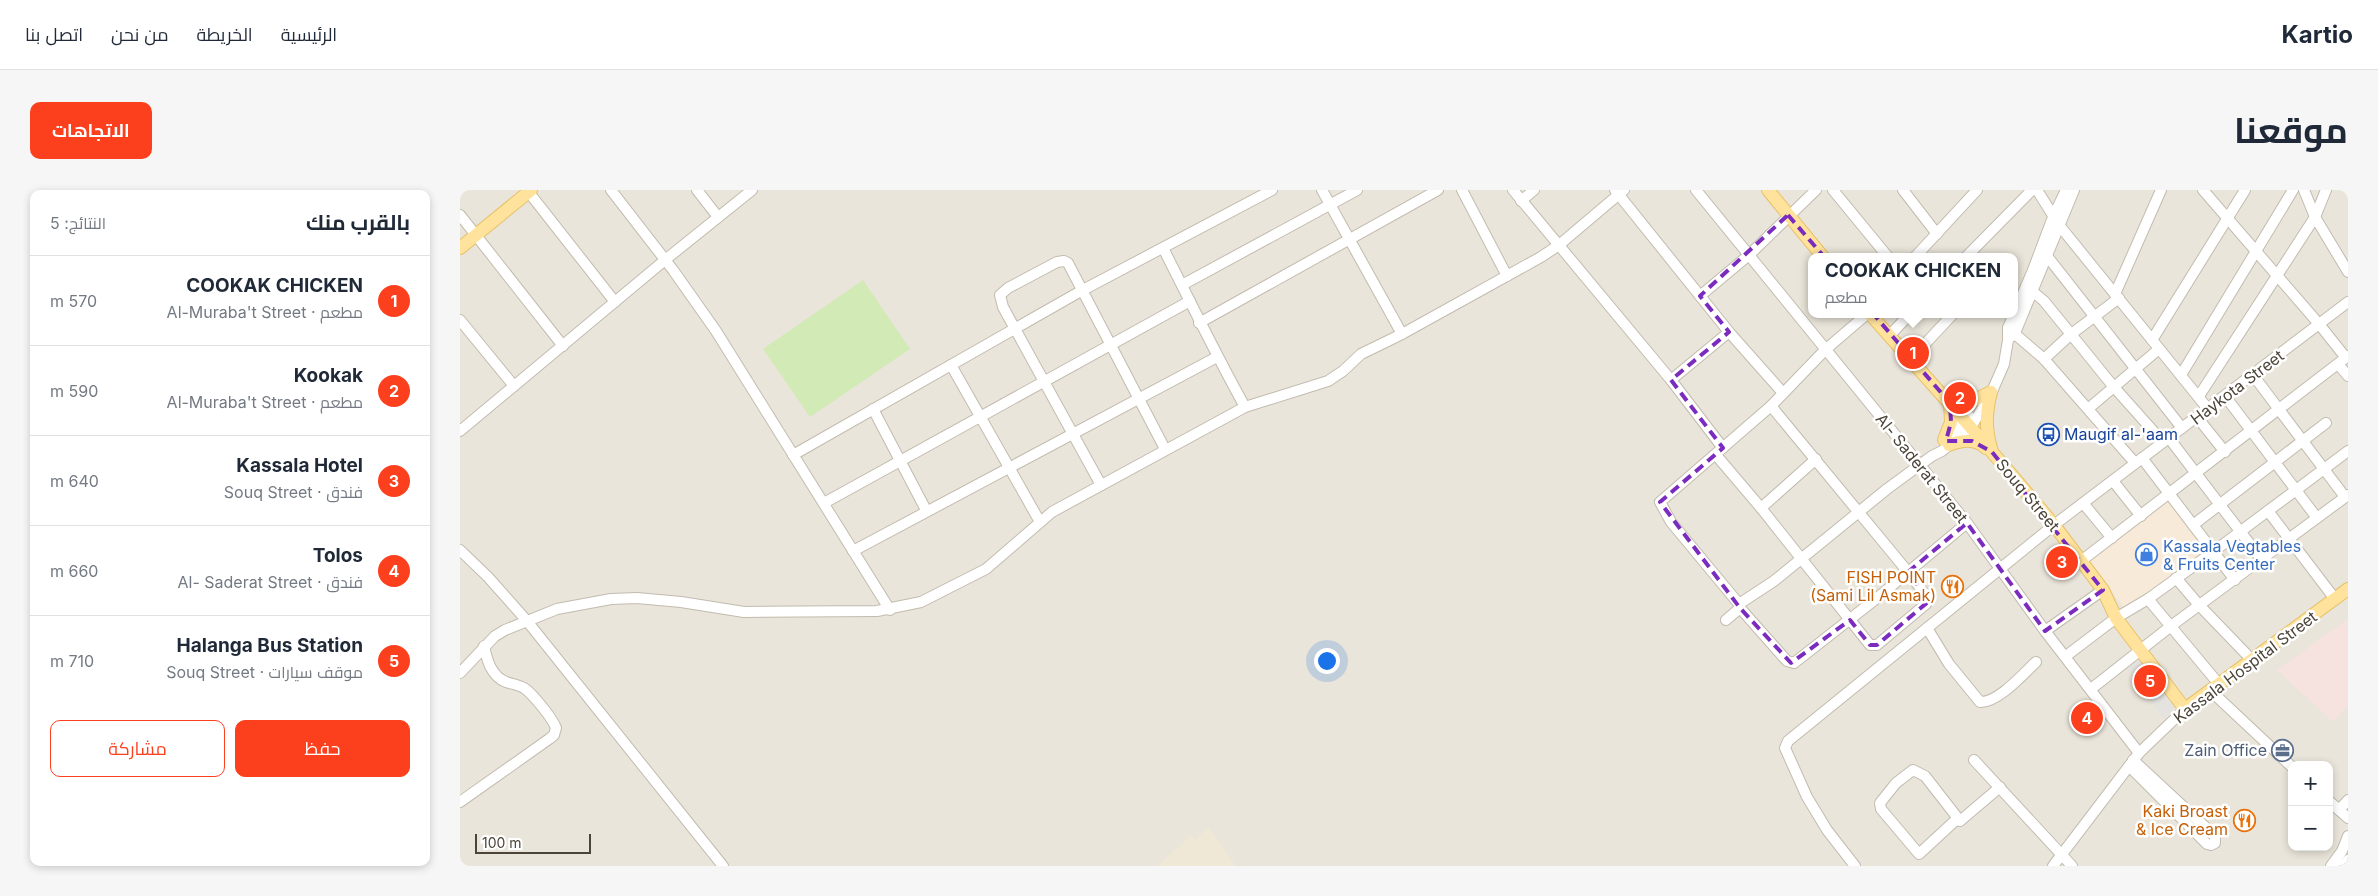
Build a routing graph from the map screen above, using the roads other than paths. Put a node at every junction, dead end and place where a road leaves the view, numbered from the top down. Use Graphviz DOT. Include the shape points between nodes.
graph roads {
  1 [pos="611,190"];
  2 [pos="697,190"];
  3 [pos="752,190"];
  4 [pos="1272,190"];
  5 [pos="1322,190"];
  6 [pos="1357,190"];
  7 [pos="1438,190"];
  8 [pos="1462,190"];
  9 [pos="1513,190"];
  10 [pos="1534,190"];
  11 [pos="1696,190"];
  12 [pos="1768,190"];
  13 [pos="1816,190"];
  14 [pos="1832,190"];
  15 [pos="1902,190"];
  16 [pos="2032,190"];
  17 [pos="2038,190"];
  18 [pos="2066,190"];
  19 [pos="2074,190"];
  20 [pos="2161,190"];
  21 [pos="2203,190"];
  22 [pos="2245,190"];
  23 [pos="2293,190"];
  24 [pos="2304,190"];
  25 [pos="2326,190"];
  26 [pos="529,191"];
  27 [pos="1619,191"];
  28 [pos="1971,192"];
  29 [pos="1521,201"];
  30 [pos="1330,205"];
  31 [pos="460,215"];
  32 [pos="1788,215"];
  33 [pos="718,217"];
  34 [pos="2315,217"];
  35 [pos="2228,219"];
  36 [pos="2056,221"];
  37 [pos="1937,234"];
  38 [pos="477,236"];
  39 [pos="1349,239"];
  40 [pos="1559,245"];
  41 [pos="460,248"];
  42 [pos="1162,248"];
  43 [pos="2257,252"];
  44 [pos="1820,253"];
  45 [pos="1885,253"];
  46 [pos="1919,253"];
  47 [pos="1970,253"];
  48 [pos="1749,255"];
  49 [pos="2047,256"];
  50 [pos="665,260"];
  51 [pos="2348,272"];
  52 [pos="1507,276"];
  53 [pos="2278,276"];
  54 [pos="1182,285"];
  55 [pos="2029,289"];
  56 [pos="1081,291"];
  57 [pos="1700,296"];
  58 [pos="2117,296"];
  59 [pos="1190,300"];
  60 [pos="615,302"];
  61 [pos="2348,302"];
  62 [pos="2018,315"];
  63 [pos="2096,316"];
  64 [pos="1863,318"];
  65 [pos="1872,318"];
  66 [pos="1906,318"];
  67 [pos="1949,318"];
  68 [pos="2017,318"];
  69 [pos="460,320"];
  70 [pos="1199,323"];
  71 [pos="2319,324"];
  72 [pos="1016,328"];
  73 [pos="1729,332"];
  74 [pos="1402,334"];
  75 [pos="2010,334"];
  76 [pos="2070,335"];
  77 [pos="1889,336"];
  78 [pos="2152,340"];
  79 [pos="563,346"];
  80 [pos="1111,346"];
  81 [pos="2159,349"];
  82 [pos="1825,350"];
  83 [pos="1216,357"];
  84 [pos="2044,359"];
  85 [pos="1910,360"];
  86 [pos="2344,360"];
  87 [pos="951,365"];
  88 [pos="2134,370"];
  89 [pos="2181,375"];
  90 [pos="2252,375"];
  91 [pos="2348,376"];
  92 [pos="1671,380"];
  93 [pos="1045,382"];
  94 [pos="514,386"];
  95 [pos="2113,386"];
  96 [pos="1784,393"];
  97 [pos="1990,394"];
  98 [pos="2199,396"];
  99 [pos="2225,396"];
  100 [pos="1138,397"];
  101 [pos="1951,405"];
  102 [pos="1771,406"];
  103 [pos="1245,407"];
  104 [pos="2089,408"];
  105 [pos="873,409"];
  106 [pos="2208,409"];
  107 [pos="2279,410"];
  108 [pos="981,417"];
  109 [pos="2197,417"];
  110 [pos="2326,423"];
  111 [pos="1968,424"];
  112 [pos="2182,428"];
  113 [pos="460,431"];
  114 [pos="2251,431"];
  115 [pos="1072,432"];
  116 [pos="2166,440"];
  117 [pos="2303,441"];
  118 [pos="1947,443"];
  119 [pos="1165,449"];
  120 [pos="2348,450"];
  121 [pos="1720,451"];
  122 [pos="1992,452"];
  123 [pos="2225,452"];
  124 [pos="793,455"];
  125 [pos="1816,459"];
  126 [pos="901,461"];
  127 [pos="2139,461"];
  128 [pos="2275,463"];
  129 [pos="1920,464"];
  130 [pos="1008,466"];
  131 [pos="2324,469"];
  132 [pos="2196,474"];
  133 [pos="2113,480"];
  134 [pos="1102,485"];
  135 [pos="2296,490"];
  136 [pos="2169,494"];
  137 [pos="2346,496"];
  138 [pos="824,503"];
  139 [pos="2083,503"];
  140 [pos="2220,504"];
  141 [pos="1761,508"];
  142 [pos="926,510"];
  143 [pos="1859,511"];
  144 [pos="2268,511"];
  145 [pos="2141,516"];
  146 [pos="2317,518"];
  147 [pos="1040,522"];
  148 [pos="1967,522"];
  149 [pos="2054,525"];
  150 [pos="2193,525"];
  151 [pos="2241,532"];
  152 [pos="2112,538"];
  153 [pos="2289,539"];
  154 [pos="460,550"];
  155 [pos="853,551"];
  156 [pos="2214,552"];
  157 [pos="1801,559"];
  158 [pos="2262,560"];
  159 [pos="2081,561"];
  160 [pos="2002,570"];
  161 [pos="1908,572"];
  162 [pos="2176,578"];
  163 [pos="2236,580"];
  164 [pos="2348,589"];
  165 [pos="2103,590"];
  166 [pos="2148,599"];
  167 [pos="2335,599"];
  168 [pos="2199,605"];
  169 [pos="1739,606"];
  170 [pos="890,610"];
  171 [pos="2116,618"];
  172 [pos="1726,620"];
  173 [pos="1850,620"];
  174 [pos="527,621"];
  175 [pos="2171,626"];
  176 [pos="1927,628"];
  177 [pos="2045,631"];
  178 [pos="484,646"];
  179 [pos="2142,650"];
  180 [pos="2066,656"];
  181 [pos="2252,660"];
  182 [pos="2036,662"];
  183 [pos="460,673"];
  184 [pos="2214,687"];
  185 [pos="2091,690"];
  186 [pos="2185,709"];
  187 [pos="1974,760"];
  188 [pos="2134,760"];
  189 [pos="2288,763"];
  190 [pos="2000,787"];
  191 [pos="2348,800"];
  192 [pos="460,802"];
  193 [pos="2333,805"];
  194 [pos="2339,810"];
  195 [pos="2348,818"];
  196 [pos="1960,821"];
  197 [pos="2348,836"];
  198 [pos="2061,855"];
  199 [pos="2348,860"];
  200 [pos="723,866"];
  201 [pos="1855,866"];
  202 [pos="2053,866"];
  203 [pos="2072,866"];
  204 [pos="2331,866"];
  205 [pos="2342,866"];
  1 -- 50 [label="street"];
  2 -- 33 [label="street"];
  3 -- 33 [label="street"];
  4 -- 42 [label="street"];
  5 -- 30 [label="street"];
  6 -- 30 [label="street"];
  7 -- 39 [label="street"];
  8 -- 52 [label="street"];
  9 -- 29 [label="street"];
  10 -- 29 [label="street"];
  11 -- 48 [label="street, Al- Saderat Street"];
  12 -- 32 [label="main road"];
  13 -- 32 [label="street"];
  14 -- 45 [label="street"];
  15 -- 37 [label="street"];
  16 -- 47 [label="street"];
  17 -- 36 [label="street"];
  18 -- 36 [label="street"];
  19 -- 36 [label="street"];
  20 -- 58 [label="street"];
  21 -- 35 [label="street"];
  22 -- 35 [label="street"];
  23 -- 43 [label="street"];
  24 -- 34 [label="street"];
  25 -- 34 [label="street"];
  26 -- 38 [label="main road"];
  26 -- 60 [label="street"];
  27 -- 40 [label="street"];
  27 -- 57 [label="street"];
  28 -- 37 [label="street"];
  29 -- 40 [label="street"];
  30 -- 39 [label="street"];
  30 -- 54 [label="street"];
  31 -- 38 [label="street"];
  32 -- 44 [label="main road"];
  32 -- 48 [label="street"];
  33 -- 50 [label="street"];
  34 -- 51 [label="street"];
  34 -- 53 [label="street"];
  35 -- 43 [label="street"];
  35 -- 78 [label="street"];
  36 -- 49 [label="street"];
  36 -- 55 [label="street"];
  36 -- 58 [label="street"];
  37 -- 46 [label="street"];
  38 -- 41 [label="main road"];
  38 -- 79 [label="street"];
  39 -- 70 [label="street"];
  39 -- 74 [label="street"];
  40 -- 52 [label="street"];
  40 -- 92 [label="street"];
  42 -- 54 [label="street"];
  42 -- 56 [label="street"];
  43 -- 53 [label="street"];
  43 -- 89 [label="street"];
  48 -- 57 [label="street"];
  48 -- 82 [label="street, Al- Saderat Street"];
  49 -- 55 [label="street"];
  49 -- 63 [label="street"];
  50 -- 60 [label="street"];
  50 -- 124 [label="street" via="716,331"];
  52 -- 74 [label="street"];
  53 -- 71 [label="street"];
  53 -- 98 [label="street"];
  54 -- 59 [label="street"];
  55 -- 62 [label="street"];
  55 -- 76 [label="street" via="2044,301"];
  56 -- 72 [label="street"];
  56 -- 72 [label="street" via="1072,270 1064,261 1003,291 1000,300"];
  56 -- 80 [label="street"];
  57 -- 73 [label="street"];
  58 -- 63 [label="street"];
  58 -- 78 [label="street"];
  59 -- 70 [label="street"];
  59 -- 80 [label="street"];
  60 -- 79 [label="street"];
  61 -- 71 [label="street, Haykota Street"];
  63 -- 76 [label="street"];
  63 -- 88 [label="street"];
  64 -- 82 [label="street"];
  65 -- 77 [label="main road, Souq Street"];
  66 -- 77 [label="street"];
  67 -- 85 [label="street"];
  68 -- 75 [label="street"];
  69 -- 94 [label="street"];
  70 -- 83 [label="street"];
  71 -- 86 [label="street"];
  71 -- 90 [label="street, Haykota Street"];
  72 -- 87 [label="street"];
  72 -- 93 [label="street"];
  73 -- 92 [label="street"];
  73 -- 96 [label="street"];
  74 -- 103 [label="street" via="1361,354 1328,381"];
  75 -- 84 [label="street"];
  75 -- 97 [label="street" via="2004,364"];
  76 -- 84 [label="street"];
  76 -- 95 [label="street"];
  77 -- 85 [label="main road, Souq Street"];
  78 -- 81 [label="street"];
  79 -- 94 [label="street"];
  80 -- 93 [label="street"];
  80 -- 100 [label="street"];
  81 -- 88 [label="street"];
  81 -- 89 [label="street"];
  82 -- 96 [label="street"];
  82 -- 129 [label="street, Al- Saderat Street"];
  83 -- 100 [label="street"];
  83 -- 103 [label="street"];
  84 -- 104 [label="street"];
  85 -- 101 [label="main road, Souq Street"];
  86 -- 91 [label="street"];
  86 -- 107 [label="street"];
  87 -- 105 [label="street"];
  87 -- 108 [label="street"];
  88 -- 95 [label="street"];
  88 -- 112 [label="street"];
  89 -- 98 [label="street"];
  90 -- 99 [label="street, Haykota Street"];
  90 -- 107 [label="street"];
  92 -- 121 [label="street"];
  93 -- 108 [label="street"];
  93 -- 115 [label="street"];
  94 -- 113 [label="street"];
  95 -- 104 [label="street"];
  95 -- 116 [label="street"];
  96 -- 102 [label="street"];
  97 -- 101 [label="main road" via="1966,404"];
  97 -- 111 [label="street"];
  97 -- 122 [label="main road" via="1986,433"];
  98 -- 106 [label="street"];
  99 -- 106 [label="street, Haykota Street"];
  99 -- 114 [label="street"];
  100 -- 115 [label="street"];
  100 -- 119 [label="street"];
  101 -- 111 [label="main road, Souq Street"];
  101 -- 118 [label="main road"];
  102 -- 121 [label="street"];
  102 -- 125 [label="street"];
  103 -- 119 [label="street"];
  104 -- 127 [label="street"];
  105 -- 124 [label="street"];
  105 -- 126 [label="street"];
  106 -- 109 [label="street, Haykota Street"];
  107 -- 114 [label="street"];
  107 -- 117 [label="street"];
  108 -- 126 [label="street"];
  108 -- 130 [label="street"];
  109 -- 112 [label="street, Haykota Street"];
  109 -- 123 [label="street"];
  110 -- 117 [label="street"];
  111 -- 118 [label="street"];
  111 -- 122 [label="main road, Souq Street"];
  112 -- 116 [label="street, Haykota Street"];
  114 -- 123 [label="street"];
  114 -- 128 [label="street"];
  115 -- 130 [label="street"];
  115 -- 134 [label="street"];
  116 -- 127 [label="street, Haykota Street"];
  116 -- 132 [label="street"];
  117 -- 128 [label="street"];
  117 -- 131 [label="street"];
  118 -- 122 [label="main road" via="1972,441"];
  118 -- 129 [label="street"];
  119 -- 134 [label="street"];
  120 -- 131 [label="street"];
  121 -- 141 [label="street"];
  121 -- 169 [label="street" via="1660,502 1675,527"];
  122 -- 149 [label="main road, Souq Street"];
  123 -- 132 [label="street"];
  124 -- 138 [label="street"];
  125 -- 141 [label="street"];
  125 -- 143 [label="street"];
  126 -- 138 [label="street"];
  126 -- 142 [label="street"];
  127 -- 133 [label="street, Haykota Street"];
  127 -- 136 [label="street"];
  128 -- 135 [label="street"];
  128 -- 140 [label="street"];
  129 -- 143 [label="street"];
  129 -- 148 [label="street, Al- Saderat Street"];
  130 -- 142 [label="street"];
  130 -- 147 [label="street"];
  131 -- 135 [label="street"];
  131 -- 137 [label="street"];
  132 -- 136 [label="street"];
  132 -- 140 [label="street"];
  133 -- 139 [label="street, Haykota Street"];
  133 -- 145 [label="street"];
  134 -- 147 [label="street"];
  135 -- 144 [label="street"];
  135 -- 146 [label="street"];
  136 -- 145 [label="street"];
  136 -- 150 [label="street"];
  137 -- 146 [label="street"];
  138 -- 155 [label="street"];
  139 -- 149 [label="street, Haykota Street"];
  139 -- 152 [label="street"];
  140 -- 150 [label="street"];
  140 -- 151 [label="street"];
  141 -- 157 [label="street"];
  142 -- 155 [label="street"];
  143 -- 157 [label="street"];
  143 -- 161 [label="street"];
  144 -- 151 [label="street"];
  144 -- 153 [label="street"];
  145 -- 152 [label="street"];
  146 -- 153 [label="street"];
  147 -- 170 [label="street" via="986,569 921,602"];
  148 -- 160 [label="street, Al- Saderat Street"];
  148 -- 161 [label="street"];
  149 -- 159 [label="main road, Souq Street"];
  149 -- 160 [label="street, Haykota Street"];
  150 -- 156 [label="street"];
  151 -- 156 [label="street"];
  151 -- 158 [label="street"];
  152 -- 159 [label="street"];
  153 -- 158 [label="street"];
  153 -- 167 [label="street"];
  154 -- 174 [label="street"];
  155 -- 170 [label="street"];
  156 -- 162 [label="street"];
  156 -- 163 [label="street"];
  157 -- 169 [label="street"];
  157 -- 173 [label="street"];
  158 -- 163 [label="street"];
  159 -- 165 [label="main road, Souq Street"];
  160 -- 176 [label="street, Haykota Street"];
  160 -- 177 [label="street, Al- Saderat Street"];
  161 -- 173 [label="street"];
  161 -- 173 [label="street" via="1928,598 1919,610 1874,646"];
  162 -- 166 [label="street"];
  162 -- 168 [label="street"];
  163 -- 168 [label="street"];
  164 -- 167 [label="main road, Kassala Hospital Street"];
  165 -- 171 [label="main road, Souq Street"];
  165 -- 177 [label="street"];
  166 -- 171 [label="street"];
  166 -- 175 [label="street"];
  167 -- 181 [label="main road, Kassala Hospital Street"];
  168 -- 175 [label="street"];
  168 -- 181 [label="street"];
  169 -- 172 [label="street"];
  169 -- 173 [label="street" via="1787,661 1794,663"];
  170 -- 174 [label="street" via="744,612 637,598 611,599 557,609"];
  171 -- 179 [label="main road, Souq Street"];
  171 -- 180 [label="street"];
  174 -- 178 [label="street" via="495,636"];
  174 -- 200 [label="street"];
  175 -- 179 [label="street"];
  175 -- 184 [label="street"];
  176 -- 182 [label="street" via="1949,664 1980,702 1988,702 2000,694"];
  176 -- 201 [label="street, Haykota Street" via="1785,744 1807,797"];
  177 -- 180 [label="street, Al- Saderat Street"];
  178 -- 183 [label="street"];
  178 -- 192 [label="street" via="496,675 503,681 525,688 556,728 549,739"];
  179 -- 185 [label="street"];
  179 -- 186 [label="main road, Souq Street"];
  180 -- 185 [label="street, Al- Saderat Street"];
  181 -- 184 [label="main road, Kassala Hospital Street"];
  184 -- 186 [label="main road, Kassala Hospital Street"];
  184 -- 189 [label="street"];
  185 -- 188 [label="street, Al- Saderat Street"];
  186 -- 188 [label="street, Kassala Hospital Street"];
  187 -- 190 [label="street"];
  188 -- 188 [label="street" via="2207,844 2215,843 2215,836"];
  188 -- 198 [label="street, Kassala Hospital Street"];
  190 -- 196 [label="street"];
  190 -- 198 [label="street"];
  191 -- 194 [label="street"];
  193 -- 194 [label="street"];
  194 -- 195 [label="street"];
  196 -- 196 [label="street" via="1958,818 1919,854 1881,809 1880,803 1896,783 1913,770 1925,776"];
  197 -- 204 [label="street"];
  198 -- 202 [label="street, Kassala Hospital Street"];
  198 -- 203 [label="street"];
  199 -- 205 [label="street"];
}
